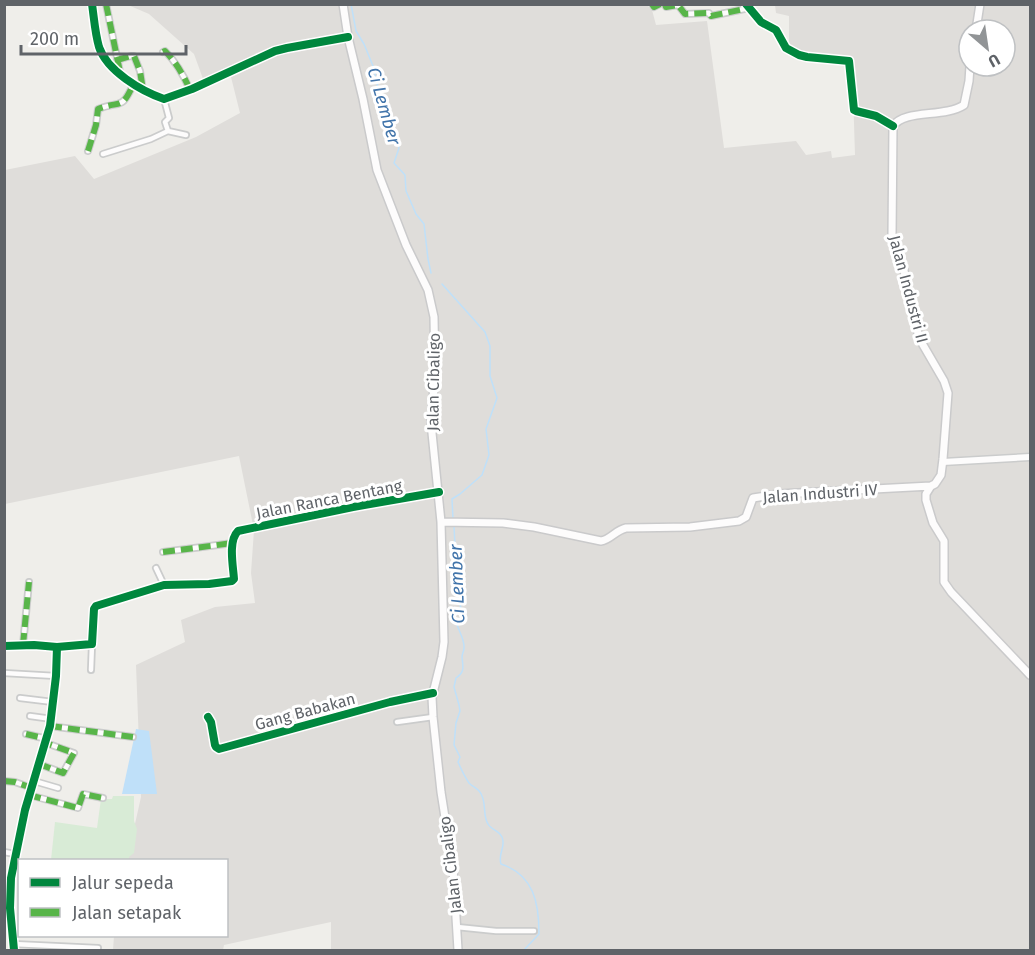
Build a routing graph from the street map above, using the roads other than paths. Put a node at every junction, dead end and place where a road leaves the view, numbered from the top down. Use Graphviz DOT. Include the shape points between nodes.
graph roads {
  1 [pos="92,4"];
  2 [pos="106,4"];
  3 [pos="343,4"];
  4 [pos="651,4"];
  5 [pos="660,4"];
  6 [pos="664,4"];
  7 [pos="708,4"];
  8 [pos="748,6"];
  9 [pos="709,13"];
  10 [pos="348,37"];
  11 [pos="163,52"];
  12 [pos="117,57"];
  13 [pos="107,60"];
  14 [pos="121,75"];
  15 [pos="968,78"];
  16 [pos="133,85"];
  17 [pos="143,90"];
  18 [pos="190,90"];
  19 [pos="164,99"];
  20 [pos="893,126"];
  21 [pos="168,131"];
  22 [pos="186,135"];
  23 [pos="88,151"];
  24 [pos="103,154"];
  25 [pos="1030,457"];
  26 [pos="943,462"];
  27 [pos="931,486"];
  28 [pos="439,492"];
  29 [pos="441,522"];
  30 [pos="233,543"];
  31 [pos="163,552"];
  32 [pos="156,568"];
  33 [pos="29,582"];
  34 [pos="164,585"];
  35 [pos="92,644"];
  36 [pos="23,645"];
  37 [pos="4,646"];
  38 [pos="57,647"];
  39 [pos="91,670"];
  40 [pos="4,673"];
  41 [pos="1030,675"];
  42 [pos="56,676"];
  43 [pos="433,693"];
  44 [pos="20,698"];
  45 [pos="53,702"];
  46 [pos="30,716"];
  47 [pos="208,717"];
  48 [pos="433,717"];
  49 [pos="52,719"];
  50 [pos="397,722"];
  51 [pos="50,726"];
  52 [pos="26,734"];
  53 [pos="134,737"];
  54 [pos="46,741"];
  55 [pos="39,764"];
  56 [pos="4,780"];
  57 [pos="34,781"];
  58 [pos="32,788"];
  59 [pos="58,788"];
  60 [pos="29,795"];
  61 [pos="103,798"];
  62 [pos="4,852"];
  63 [pos="15,854"];
  64 [pos="7,899"];
  65 [pos="457,927"];
  66 [pos="534,931"];
  67 [pos="13,933"];
  68 [pos="18,933"];
  69 [pos="13,947"];
  70 [pos="4,948"];
  71 [pos="98,948"];
  72 [pos="458,951"];
  1 -- 13 [label="street" via="99,47"];
  2 -- 12 [label="street"];
  3 -- 10 [label="main road, Jalan Cibaligo"];
  4 -- 5 [label="street"];
  6 -- 9 [label="street" via="678,5 685,14"];
  7 -- 9 [label="street"];
  8 -- 9 [label="street" via="711,16"];
  8 -- 20 [label="street" via="761,22 776,30 784,46 799,55 849,61 854,110"];
  10 -- 18 [label="street" via="275,51"];
  10 -- 28 [label="main road, Jalan Cibaligo" via="377,170 428,290 434,317 435,375 430,423"];
  11 -- 18 [label="street" via="170,56"];
  12 -- 13 [label="street"];
  12 -- 14 [label="street"];
  12 -- 17 [label="street" via="134,56"];
  13 -- 14 [label="street"];
  14 -- 16 [label="street"];
  15 -- 20 [label="main road" via="964,105 952,111 907,117"];
  16 -- 17 [label="street"];
  16 -- 23 [label="street" via="125,101 98,109"];
  17 -- 19 [label="street"];
  18 -- 19 [label="street"];
  19 -- 21 [label="street"];
  20 -- 26 [label="main road, Jalan Industri II" via="892,236 919,338 948,393"];
  21 -- 22 [label="street"];
  21 -- 24 [label="street"];
  25 -- 26 [label="street"];
  26 -- 27 [label="main road, Jalan Industri II" via="941,475"];
  27 -- 29 [label="main road, Jalan Industri IV" via="756,497 746,517 739,521 626,528 605,541 503,523"];
  27 -- 41 [label="main road" via="926,500 944,541 944,582"];
  28 -- 29 [label="main road, Jalan Cibaligo"];
  28 -- 30 [label="street, Jalan Ranca Bentang" via="258,526 236,532"];
  29 -- 43 [label="main road, Jalan Cibaligo" via="444,642"];
  30 -- 31 [label="street"];
  30 -- 34 [label="street" via="233,580"];
  32 -- 34 [label="street"];
  33 -- 36 [label="street"];
  34 -- 35 [label="street" via="96,606"];
  35 -- 38 [label="street"];
  35 -- 39 [label="street"];
  36 -- 37 [label="street"];
  36 -- 38 [label="street"];
  38 -- 42 [label="street"];
  40 -- 42 [label="street"];
  42 -- 45 [label="street"];
  43 -- 47 [label="street, Gang Babakan" via="219,749"];
  43 -- 48 [label="main road, Jalan Cibaligo"];
  44 -- 45 [label="street"];
  45 -- 49 [label="street"];
  46 -- 49 [label="street"];
  48 -- 50 [label="street"];
  48 -- 65 [label="main road, Jalan Cibaligo"];
  49 -- 51 [label="street"];
  51 -- 53 [label="street"];
  51 -- 54 [label="street"];
  52 -- 54 [label="street"];
  54 -- 55 [label="street"];
  54 -- 55 [label="street" via="74,753 63,773"];
  55 -- 57 [label="street"];
  56 -- 58 [label="street"];
  57 -- 58 [label="street"];
  57 -- 59 [label="street"];
  58 -- 60 [label="street"];
  60 -- 61 [label="street" via="78,808 83,794"];
  60 -- 63 [label="street"];
  62 -- 63 [label="street"];
  63 -- 64 [label="street"];
  64 -- 67 [label="street"];
  65 -- 66 [label="street"];
  65 -- 72 [label="main road, Jalan Cibaligo"];
  67 -- 68 [label="street"];
  67 -- 69 [label="street"];
  69 -- 70 [label="street"];
  69 -- 71 [label="street"];
}
